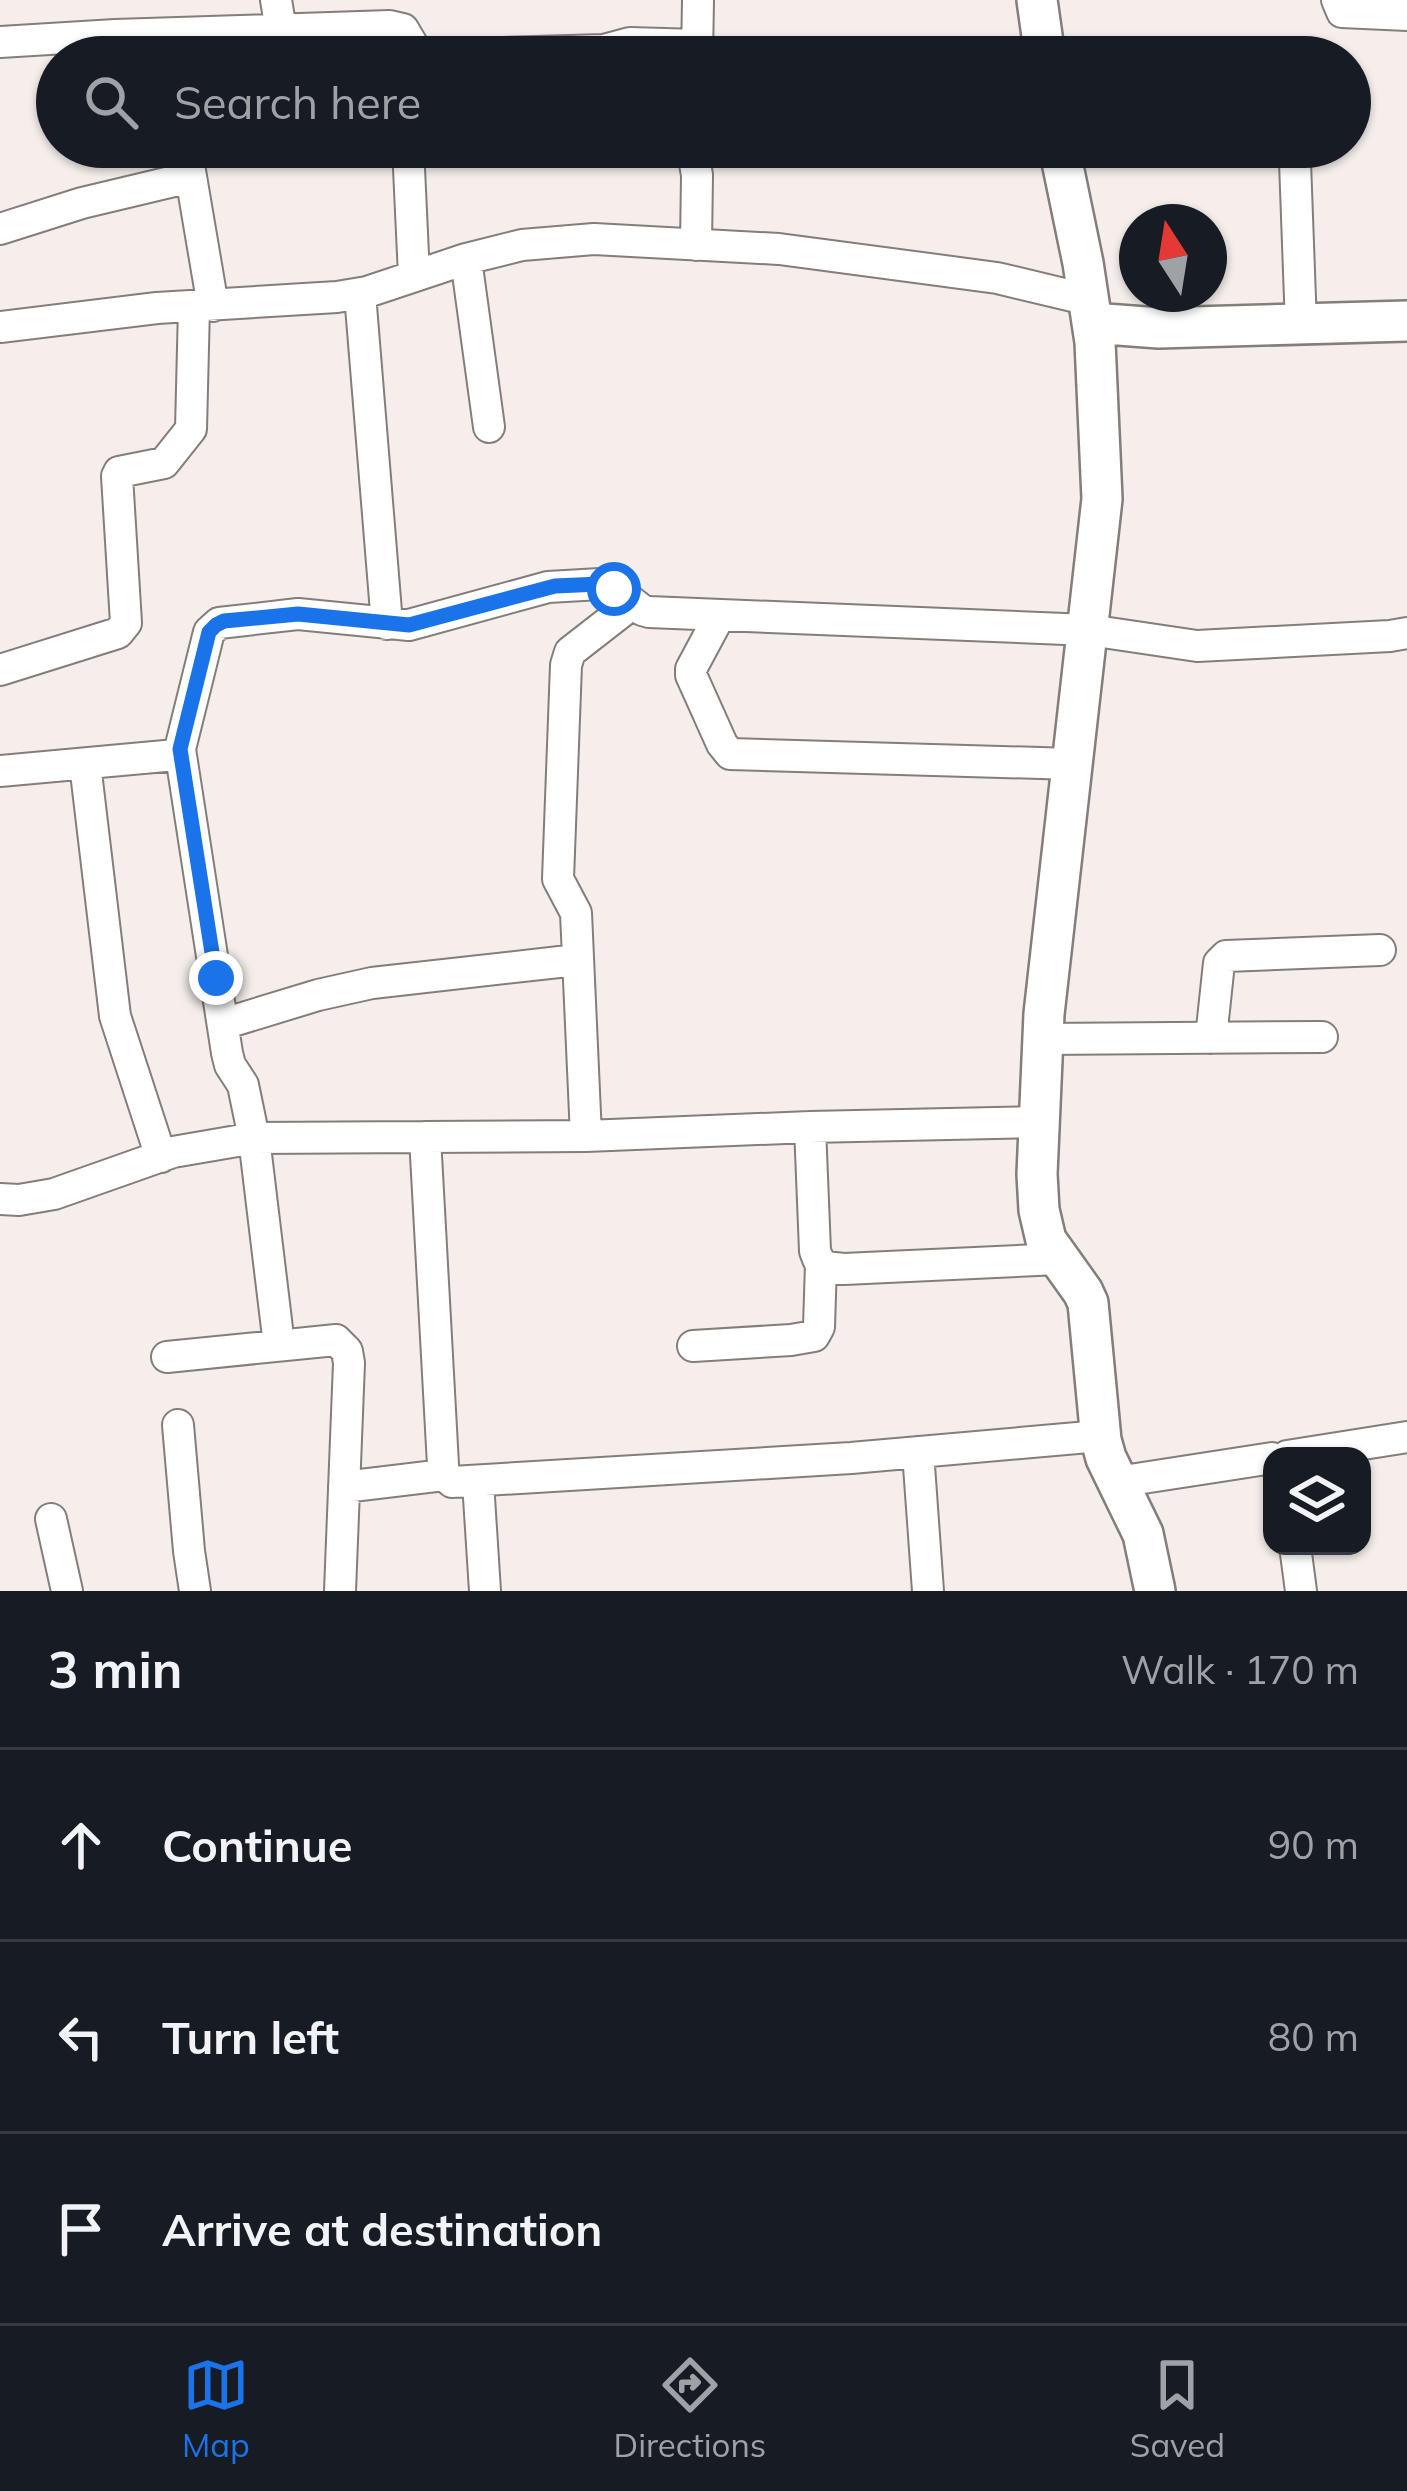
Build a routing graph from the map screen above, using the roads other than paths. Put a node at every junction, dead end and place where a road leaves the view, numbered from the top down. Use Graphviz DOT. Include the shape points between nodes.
graph roads {
  1 [pos="698,0"];
  2 [pos="1037,0"];
  3 [pos="1337,0"];
  4 [pos="279,15"];
  5 [pos="1407,15"];
  6 [pos="201,36"];
  7 [pos="398,36"];
  8 [pos="697,36"];
  9 [pos="1042,36"];
  10 [pos="0,42"];
  11 [pos="36,43"];
  12 [pos="173,168"];
  13 [pos="190,168"];
  14 [pos="409,168"];
  15 [pos="696,168"];
  16 [pos="1068,168"];
  17 [pos="1295,168"];
  18 [pos="0,229"];
  19 [pos="695,245"];
  20 [pos="466,259"];
  21 [pos="414,276"];
  22 [pos="360,293"];
  23 [pos="204,306"];
  24 [pos="1091,311"];
  25 [pos="1407,321"];
  26 [pos="1301,326"];
  27 [pos="0,328"];
  28 [pos="489,427"];
  29 [pos="633,603"];
  30 [pos="720,615"];
  31 [pos="387,624"];
  32 [pos="1089,630"];
  33 [pos="1407,633"];
  34 [pos="0,670"];
  35 [pos="180,749"];
  36 [pos="85,764"];
  37 [pos="1073,764"];
  38 [pos="0,771"];
  39 [pos="1379,950"];
  40 [pos="578,960"];
  41 [pos="223,1024"];
  42 [pos="1322,1037"];
  43 [pos="1211,1038"];
  44 [pos="1043,1039"];
  45 [pos="1040,1122"];
  46 [pos="810,1127"];
  47 [pos="586,1136"];
  48 [pos="254,1138"];
  49 [pos="425,1138"];
  50 [pos="161,1157"];
  51 [pos="0,1199"];
  52 [pos="1059,1259"];
  53 [pos="821,1263"];
  54 [pos="279,1345"];
  55 [pos="693,1346"];
  56 [pos="167,1357"];
  57 [pos="178,1425"];
  58 [pos="1100,1436"];
  59 [pos="1407,1436"];
  60 [pos="1341,1447"];
  61 [pos="918,1452"];
  62 [pos="1263,1459"];
  63 [pos="444,1475"];
  64 [pos="478,1482"];
  65 [pos="1118,1482"];
  66 [pos="344,1487"];
  67 [pos="52,1519"];
  68 [pos="1296,1555"];
  69 [pos="67,1591"];
  70 [pos="195,1591"];
  71 [pos="340,1591"];
  72 [pos="485,1591"];
  73 [pos="928,1591"];
  74 [pos="1155,1591"];
  75 [pos="1301,1591"];
  1 -- 8 [label="street"];
  2 -- 9 [label="street"];
  3 -- 5 [label="street" via="1342,12"];
  4 -- 6 [label="street"];
  4 -- 7 [label="street" via="389,26"];
  10 -- 11 [label="street"];
  12 -- 18 [label="street"];
  13 -- 23 [label="street"];
  14 -- 21 [label="street"];
  15 -- 19 [label="street"];
  16 -- 24 [label="street"];
  17 -- 26 [label="street"];
  19 -- 20 [label="street" via="594,239"];
  19 -- 24 [label="street" via="997,278"];
  20 -- 21 [label="street"];
  20 -- 28 [label="street"];
  21 -- 22 [label="street"];
  22 -- 23 [label="street"];
  22 -- 31 [label="street"];
  23 -- 27 [label="street"];
  23 -- 34 [label="street" via="191,429 164,463 117,476 126,623 118,633"];
  24 -- 26 [label="street" via="1159,328"];
  24 -- 32 [label="street" via="1102,499"];
  25 -- 26 [label="street"];
  29 -- 30 [label="street" via="649,613"];
  29 -- 31 [label="street" via="607,585 563,585"];
  29 -- 40 [label="street" via="567,658 558,879 576,913"];
  30 -- 32 [label="street"];
  30 -- 37 [label="street" via="691,675 730,754"];
  31 -- 35 [label="street" via="298,614 216,625"];
  32 -- 33 [label="street" via="1197,646"];
  32 -- 37 [label="street"];
  35 -- 36 [label="street" via="170,757"];
  35 -- 41 [label="street"];
  36 -- 38 [label="street"];
  36 -- 50 [label="street" via="115,1016"];
  37 -- 44 [label="street"];
  39 -- 43 [label="street" via="1226,956"];
  40 -- 41 [label="street" via="372,983"];
  40 -- 47 [label="street"];
  41 -- 48 [label="street"];
  42 -- 43 [label="street"];
  43 -- 44 [label="street"];
  44 -- 45 [label="street"];
  45 -- 46 [label="street"];
  45 -- 52 [label="street" via="1039,1210"];
  46 -- 47 [label="street"];
  46 -- 53 [label="street"];
  47 -- 49 [label="street"];
  48 -- 49 [label="street"];
  48 -- 50 [label="street"];
  48 -- 54 [label="street"];
  49 -- 63 [label="street"];
  50 -- 51 [label="street" via="54,1194"];
  52 -- 53 [label="street" via="844,1269"];
  52 -- 58 [label="street" via="1088,1303"];
  53 -- 55 [label="street" via="814,1336"];
  54 -- 56 [label="street"];
  54 -- 66 [label="street" via="336,1340 347,1352"];
  57 -- 70 [label="street"];
  58 -- 61 [label="street"];
  58 -- 65 [label="street"];
  59 -- 60 [label="street"];
  61 -- 64 [label="street"];
  61 -- 73 [label="street"];
  62 -- 65 [label="street"];
  63 -- 64 [label="street"];
  63 -- 66 [label="street"];
  64 -- 72 [label="street"];
  65 -- 74 [label="street" via="1143,1534"];
  66 -- 71 [label="street"];
  67 -- 69 [label="street"];
  68 -- 75 [label="street"];
}
